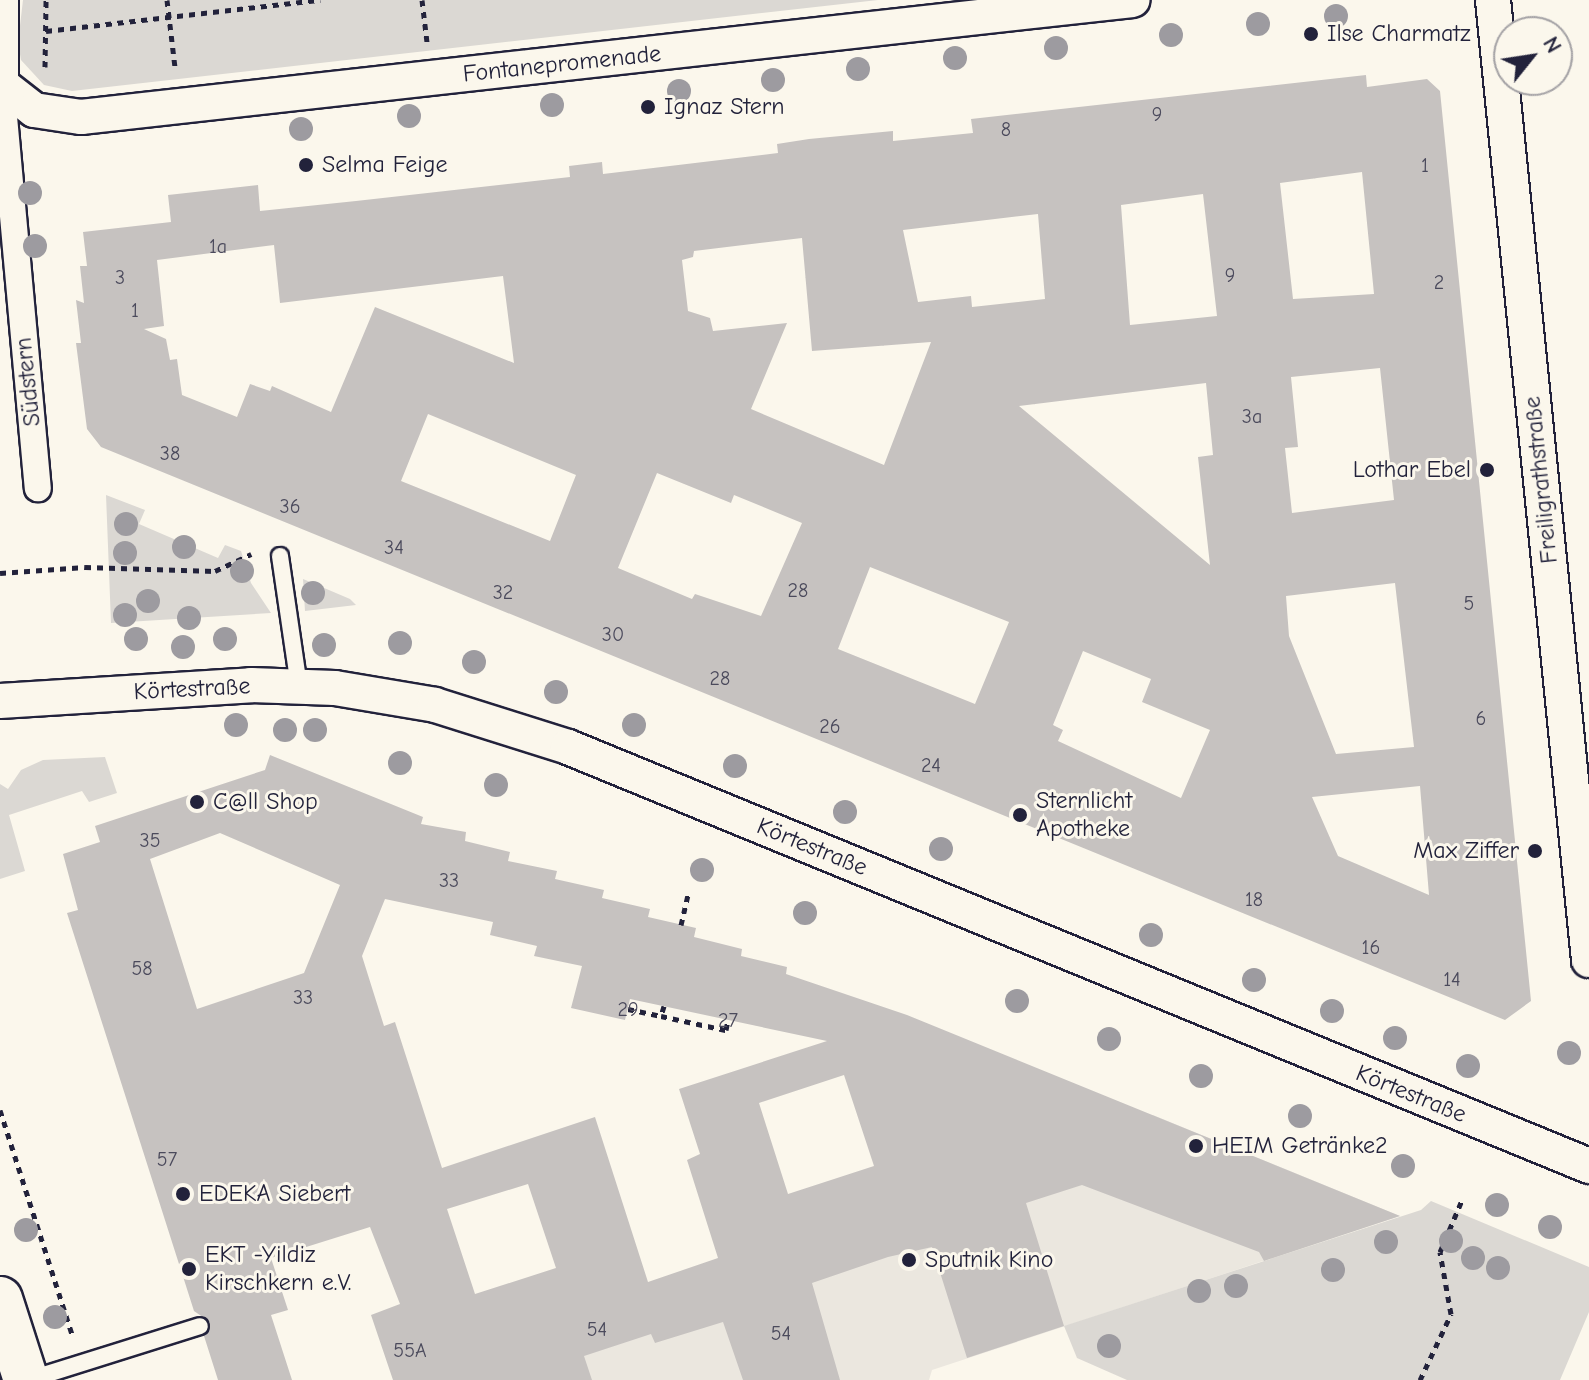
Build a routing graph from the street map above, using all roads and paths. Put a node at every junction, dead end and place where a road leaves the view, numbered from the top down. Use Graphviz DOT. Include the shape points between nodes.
graph roads {
  1 [pos="1,0"];
  2 [pos="46,0"];
  3 [pos="167,0"];
  4 [pos="320,0"];
  5 [pos="422,0"];
  6 [pos="1133,0"];
  7 [pos="1493,0"];
  8 [pos="169,17"];
  9 [pos="46,31"];
  10 [pos="428,50"];
  11 [pos="45,72"];
  12 [pos="176,79"];
  13 [pos="1,84"];
  14 [pos="38,488"];
  15 [pos="262,549"];
  16 [pos="280,556"];
  17 [pos="0,573"];
  18 [pos="299,686"];
  19 [pos="0,701"];
  20 [pos="689,891"];
  21 [pos="681,925"];
  22 [pos="1589,960"];
  23 [pos="664,1006"];
  24 [pos="628,1009"];
  25 [pos="661,1016"];
  26 [pos="728,1020"];
  27 [pos="0,1110"];
  28 [pos="1589,1166"];
  29 [pos="1462,1200"];
  30 [pos="0,1299"];
  31 [pos="200,1326"];
  32 [pos="82,1363"];
  33 [pos="27,1380"];
  34 [pos="1420,1380"];
  1 -- 13 [label="street"];
  2 -- 9 [label="path"];
  3 -- 8 [label="path"];
  4 -- 8 [label="path"];
  5 -- 10 [label="path"];
  6 -- 13 [label="street, Fontanepromenade" via="81,117 34,110"];
  7 -- 22 [label="street, Freiligrathstraße"];
  8 -- 9 [label="path"];
  8 -- 12 [label="path"];
  9 -- 11 [label="path"];
  13 -- 14 [label="street, Südstern"];
  15 -- 17 [label="path" via="215,571 85,567"];
  16 -- 18 [label="lane"];
  18 -- 19 [label="street, Körtestraße"];
  18 -- 28 [label="street, Körtestraße" via="435,705 568,747"];
  20 -- 21 [label="path"];
  23 -- 25 [label="path"];
  24 -- 25 [label="path"];
  25 -- 26 [label="path" via="726,1030"];
  27 -- 32 [label="path"];
  29 -- 34 [label="path" via="1440,1252 1451,1314"];
  30 -- 33 [label="main road"];
  31 -- 32 [label="lane"];
  32 -- 33 [label="lane"];
}
